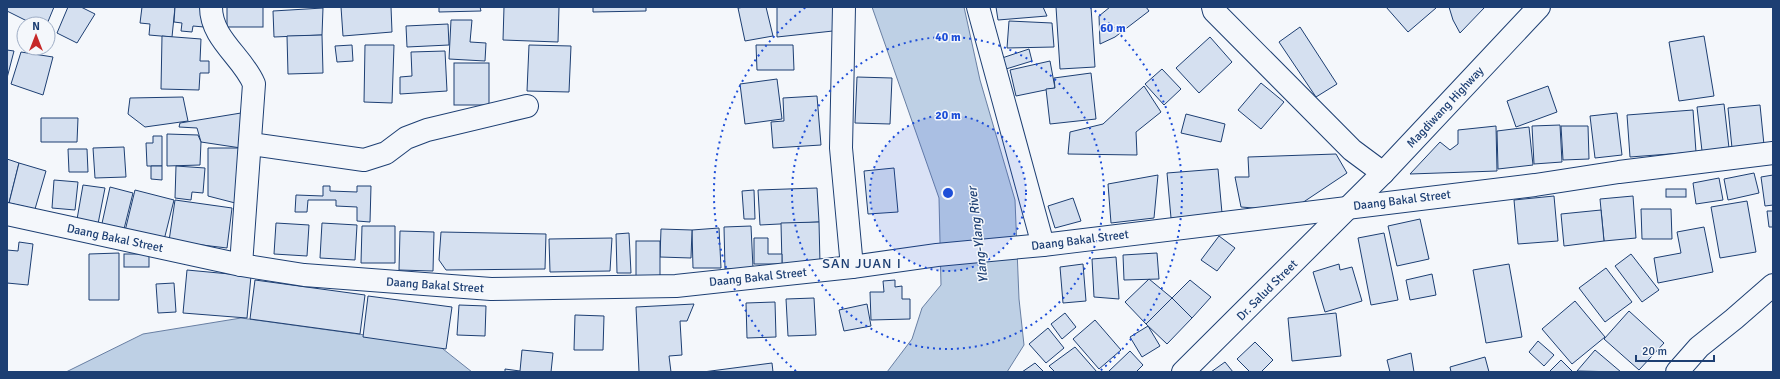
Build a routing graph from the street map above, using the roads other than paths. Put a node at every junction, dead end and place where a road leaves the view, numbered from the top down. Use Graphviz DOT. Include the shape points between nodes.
graph roads {
  1 [pos="211,7"];
  2 [pos="844,7"];
  3 [pos="978,7"];
  4 [pos="1213,7"];
  5 [pos="1539,7"];
  6 [pos="527,106"];
  7 [pos="251,144"];
  8 [pos="1773,153"];
  9 [pos="1383,173"];
  10 [pos="1350,206"];
  11 [pos="7,214"];
  12 [pos="1037,246"];
  13 [pos="241,265"];
  14 [pos="852,267"];
  15 [pos="1773,285"];
  16 [pos="1183,372"];
  17 [pos="1677,372"];
  1 -- 7 [label="street" via="219,36 249,72 254,84"];
  2 -- 14 [label="street" via="841,148"];
  3 -- 12 [label="street"];
  4 -- 9 [label="street" via="1214,11 1352,150"];
  5 -- 9 [label="street, Magdiwang Highway"];
  6 -- 7 [label="street" via="427,130 406,138 386,153 364,160"];
  7 -- 13 [label="street"];
  8 -- 10 [label="street, Daang Bakal Street" via="1535,185"];
  9 -- 10 [label="street, Magdiwang Highway"];
  10 -- 12 [label="street, Daang Bakal Street"];
  10 -- 16 [label="street, Dr. Salud Street"];
  11 -- 13 [label="street, Daang Bakal Street"];
  12 -- 14 [label="street, Daang Bakal Street" via="937,255"];
  13 -- 14 [label="street, Daang Bakal Street" via="304,275 491,289 676,286"];
  15 -- 17 [label="street" via="1699,346"];
}
